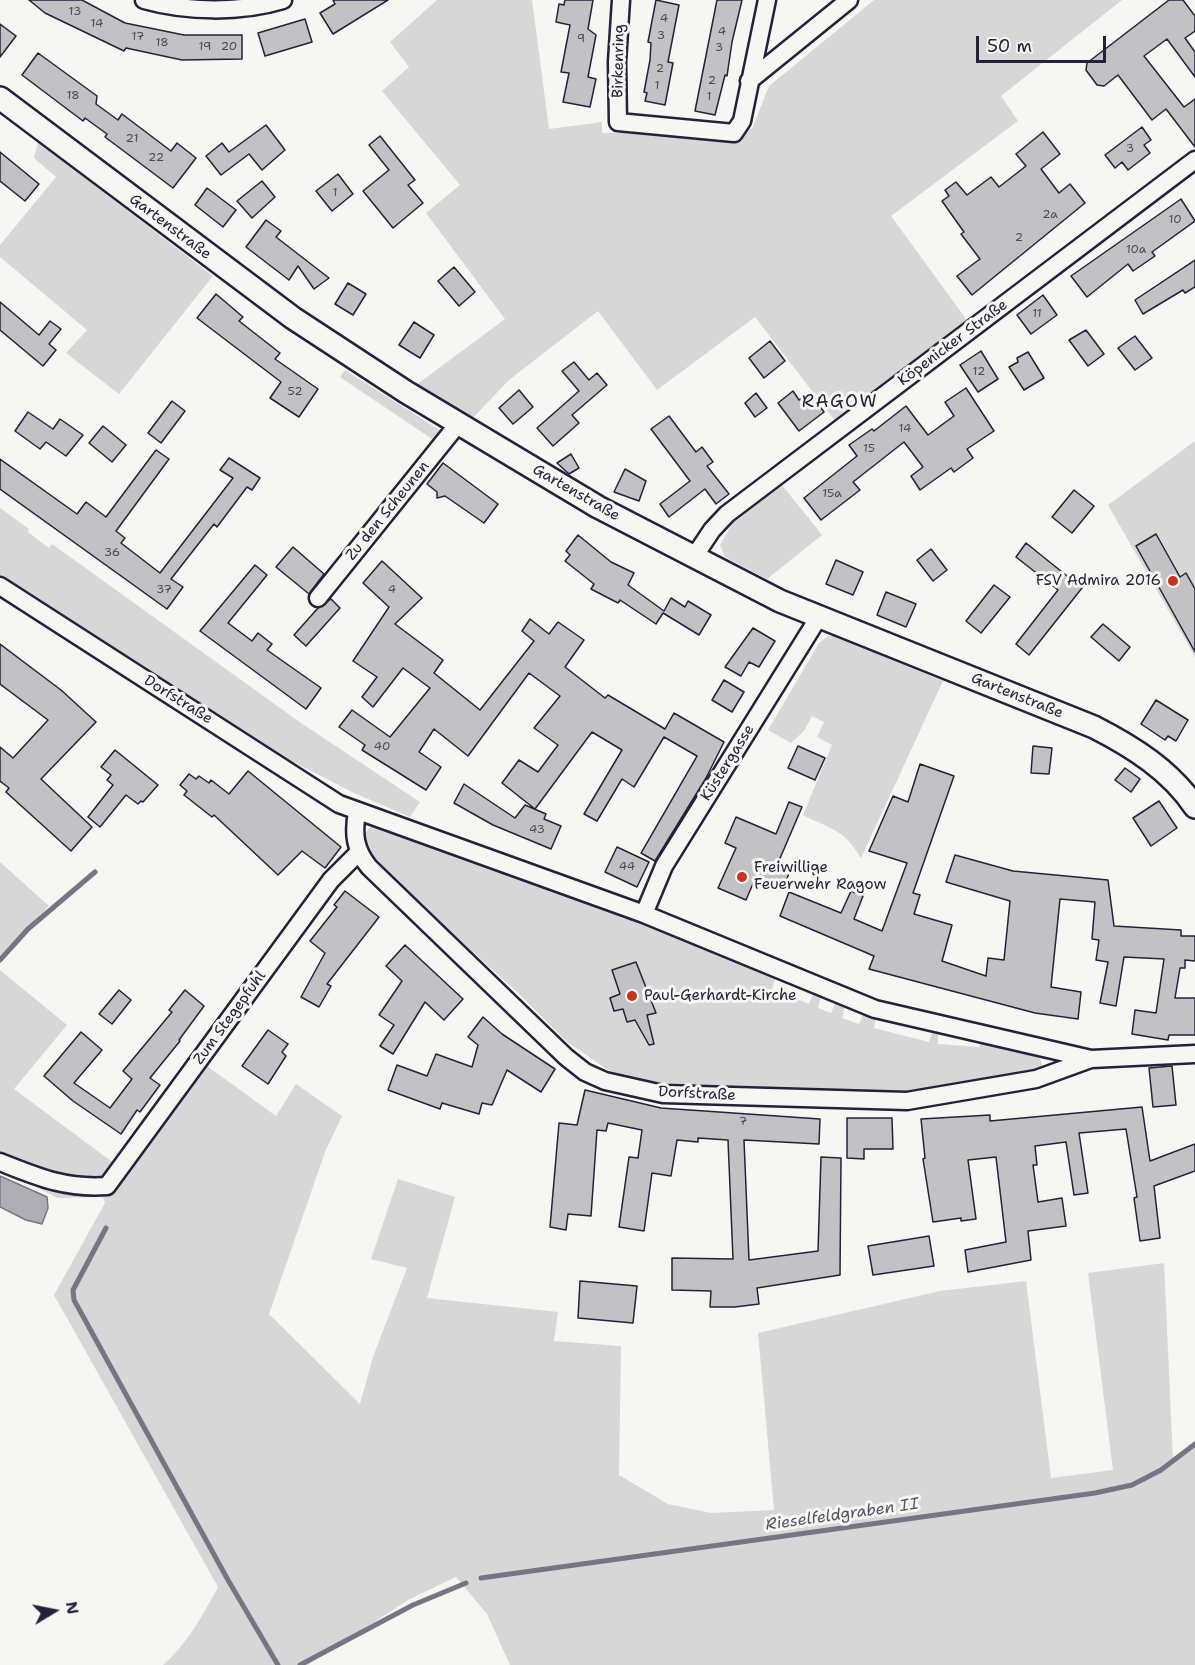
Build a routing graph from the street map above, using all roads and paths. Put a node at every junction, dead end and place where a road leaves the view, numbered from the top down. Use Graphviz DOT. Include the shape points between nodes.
graph roads {
  1 [pos="144,0"];
  2 [pos="283,0"];
  3 [pos="621,0"];
  4 [pos="767,0"];
  5 [pos="849,0"];
  6 [pos="749,81"];
  7 [pos="0,98"];
  8 [pos="1195,160"];
  9 [pos="458,424"];
  10 [pos="694,558"];
  11 [pos="0,586"];
  12 [pos="318,598"];
  13 [pos="820,615"];
  14 [pos="1195,807"];
  15 [pos="357,812"];
  16 [pos="358,854"];
  17 [pos="644,914"];
  18 [pos="1195,1054"];
  19 [pos="1091,1059"];
  20 [pos="0,1161"];
  1 -- 2 [label="street" via="188,9"];
  3 -- 6 [label="street, Birkenring" via="618,122 735,132 742,121"];
  4 -- 6 [label="street"];
  5 -- 6 [label="street"];
  7 -- 9 [label="street, Gartenstraße" via="293,318"];
  8 -- 10 [label="street, Köpenicker Straße" via="727,514"];
  9 -- 10 [label="street, Gartenstraße" via="598,507"];
  9 -- 12 [label="street, Zu den Scheunen"];
  10 -- 13 [label="street, Gartenstraße" via="752,588"];
  11 -- 15 [label="street, Dorfstraße"];
  13 -- 14 [label="street, Gartenstraße" via="1094,727 1164,771"];
  13 -- 17 [label="street, Küstergasse" via="664,866"];
  15 -- 16 [label="street" via="354,828"];
  15 -- 17 [label="street, Dorfstraße" via="426,833"];
  16 -- 19 [label="street, Dorfstraße" via="566,1057 605,1081 663,1094 907,1101 1036,1078"];
  16 -- 20 [label="street, Zum Stegepfuhl" via="331,880 107,1186 56,1184"];
  17 -- 19 [label="street, Dorfstraße" via="875,1009"];
  18 -- 19 [label="street, Dorfstraße"];
}
